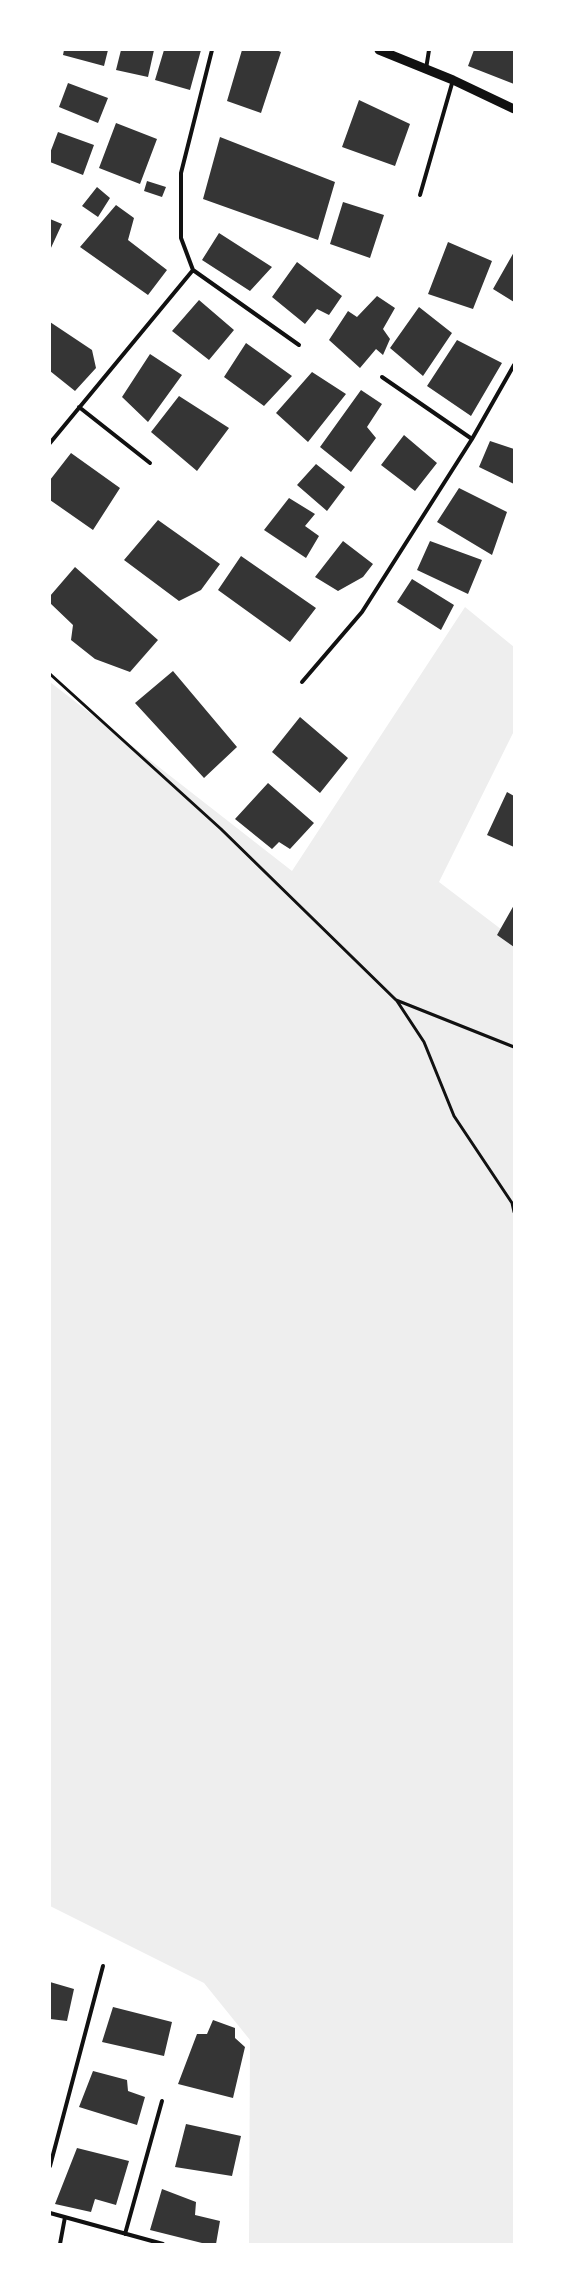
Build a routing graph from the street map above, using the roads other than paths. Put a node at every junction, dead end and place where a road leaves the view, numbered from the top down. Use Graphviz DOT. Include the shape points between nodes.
graph roads {
  1 [pos="212,50"];
  2 [pos="379,50"];
  3 [pos="429,50"];
  4 [pos="426,69"];
  5 [pos="454,80"];
  6 [pos="514,108"];
  7 [pos="420,195"];
  8 [pos="193,270"];
  9 [pos="299,345"];
  10 [pos="514,365"];
  11 [pos="382,377"];
  12 [pos="79,407"];
  13 [pos="472,439"];
  14 [pos="50,443"];
  15 [pos="150,463"];
  16 [pos="302,682"];
  17 [pos="103,1966"];
  18 [pos="162,2101"];
  19 [pos="50,2166"];
  20 [pos="50,2213"];
  21 [pos="65,2217"];
  22 [pos="125,2234"];
  23 [pos="60,2244"];
  24 [pos="163,2244"];
  1 -- 8 [label="lane" via="181,173 180,238"];
  2 -- 4 [label="street"];
  3 -- 4 [label="lane"];
  4 -- 5 [label="street"];
  5 -- 6 [label="street"];
  5 -- 7 [label="lane"];
  8 -- 9 [label="lane"];
  8 -- 12 [label="lane"];
  10 -- 13 [label="lane"];
  11 -- 13 [label="lane"];
  12 -- 14 [label="lane"];
  12 -- 15 [label="lane"];
  13 -- 16 [label="lane" via="362,612"];
  17 -- 19 [label="lane"];
  18 -- 22 [label="lane"];
  20 -- 21 [label="lane"];
  21 -- 22 [label="lane"];
  21 -- 23 [label="lane"];
  22 -- 24 [label="lane"];
}
